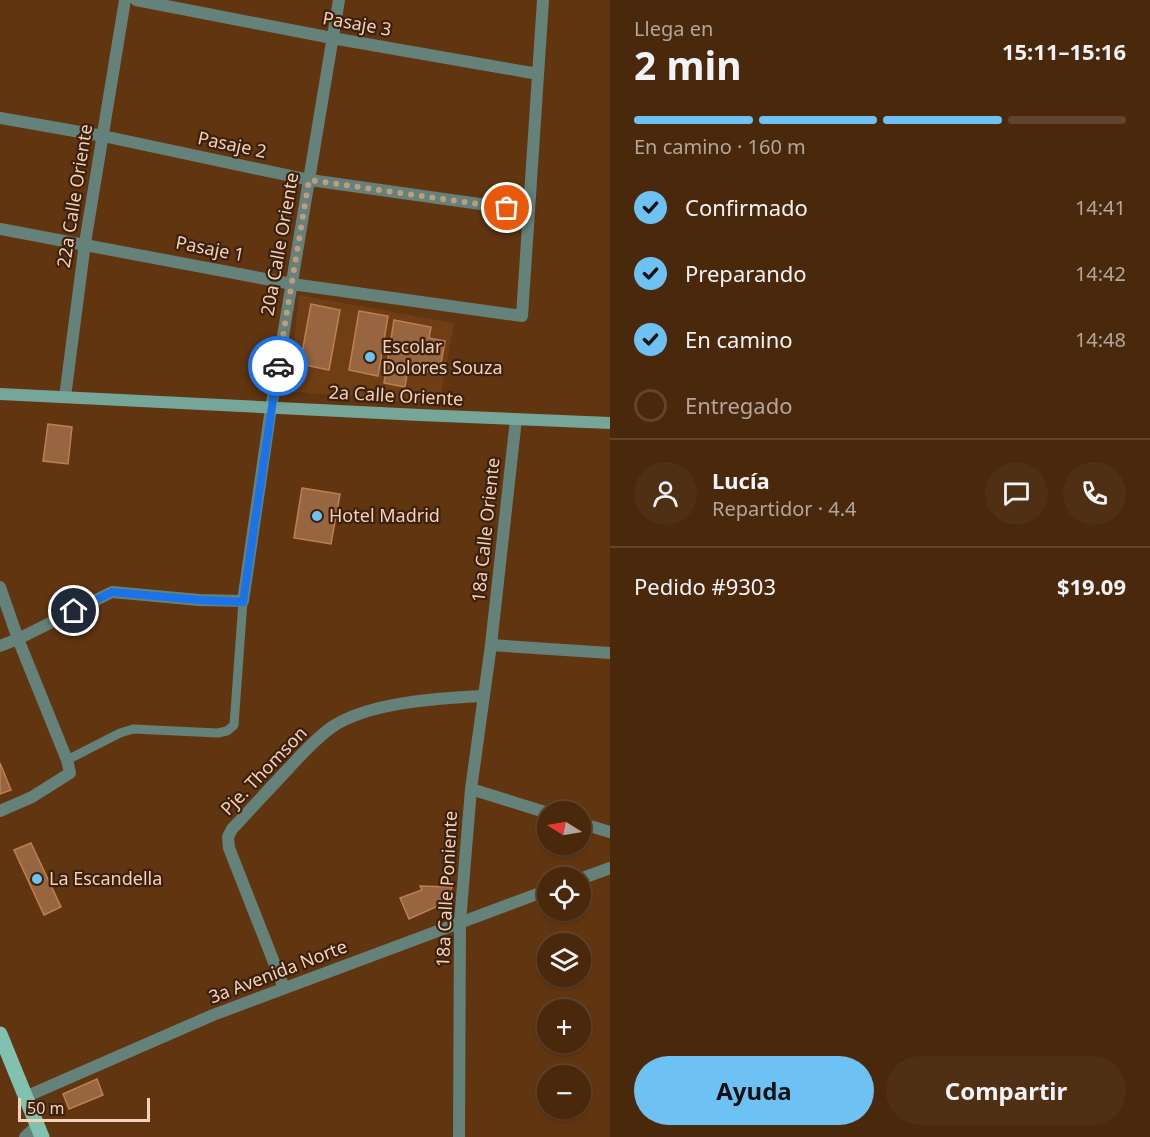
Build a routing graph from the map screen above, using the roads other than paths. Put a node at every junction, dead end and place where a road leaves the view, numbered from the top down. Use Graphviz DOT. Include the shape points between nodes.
graph roads {
  1 [pos="125,0"];
  2 [pos="135,0"];
  3 [pos="339,0"];
  4 [pos="543,0"];
  5 [pos="332,38"];
  6 [pos="538,74"];
  7 [pos="0,118"];
  8 [pos="103,136"];
  9 [pos="309,180"];
  10 [pos="529,211"];
  11 [pos="0,229"];
  12 [pos="85,243"];
  13 [pos="292,284"];
  14 [pos="0,394"];
  15 [pos="65,397"];
  16 [pos="271,408"];
  17 [pos="516,419"];
  18 [pos="610,423"];
  19 [pos="0,587"];
  20 [pos="243,602"];
  21 [pos="18,639"];
  22 [pos="491,645"];
  23 [pos="0,646"];
  24 [pos="610,653"];
  25 [pos="484,696"];
  26 [pos="68,760"];
  27 [pos="471,789"];
  28 [pos="0,810"];
  29 [pos="537,810"];
  30 [pos="591,826"];
  31 [pos="610,832"];
  32 [pos="610,868"];
  33 [pos="591,875"];
  34 [pos="537,895"];
  35 [pos="460,922"];
  36 [pos="284,988"];
  37 [pos="0,1034"];
  38 [pos="25,1097"];
  39 [pos="40,1131"];
  40 [pos="25,1137"];
  41 [pos="459,1137"];
  1 -- 8 [label="street, 22a Calle Oriente"];
  2 -- 5 [label="street, Pasaje 3"];
  3 -- 5 [label="street, 20a Calle Oriente"];
  4 -- 6 [label="street"];
  5 -- 6 [label="street, Pasaje 3"];
  5 -- 9 [label="street, 20a Calle Oriente"];
  6 -- 10 [label="street"];
  7 -- 8 [label="street, Pasaje 2"];
  8 -- 9 [label="street, Pasaje 2"];
  8 -- 12 [label="street, 22a Calle Oriente"];
  9 -- 10 [label="street, Pasaje 2"];
  9 -- 13 [label="street, 20a Calle Oriente"];
  10 -- 13 [label="street, Pasaje 1" via="522,316"];
  11 -- 12 [label="street, Pasaje 1"];
  12 -- 13 [label="street, Pasaje 1"];
  12 -- 15 [label="street, 22a Calle Oriente"];
  13 -- 16 [label="street, 20a Calle Oriente"];
  14 -- 15 [label="main road, 2a Calle Oriente"];
  15 -- 16 [label="main road, 2a Calle Oriente"];
  16 -- 17 [label="main road, 2a Calle Oriente"];
  16 -- 20 [label="street, 20a Calle Oriente"];
  17 -- 18 [label="main road, 2a Calle Oriente"];
  17 -- 22 [label="street, 18a Calle Oriente"];
  19 -- 21 [label="street"];
  20 -- 21 [label="street" via="112,592"];
  20 -- 26 [label="lane" via="234,725 218,733 133,729"];
  21 -- 23 [label="street"];
  21 -- 26 [label="street"];
  22 -- 24 [label="street"];
  22 -- 25 [label="street, 18a Calle Poniente"];
  25 -- 27 [label="street, 18a Calle Poniente"];
  25 -- 36 [label="street, Pje. Thomson" via="393,705 333,727 310,745 232,829 229,848"];
  26 -- 28 [label="street" via="70,773 32,797"];
  27 -- 29 [label="street"];
  27 -- 35 [label="street, 18a Calle Poniente"];
  30 -- 31 [label="street"];
  32 -- 33 [label="street"];
  34 -- 35 [label="street, 3a Avenida Norte"];
  35 -- 36 [label="street, 3a Avenida Norte"];
  35 -- 41 [label="street, 18a Calle Poniente"];
  36 -- 38 [label="street, 3a Avenida Norte"];
  37 -- 38 [label="main road"];
  38 -- 39 [label="main road"];
  39 -- 40 [label="street"];
}
